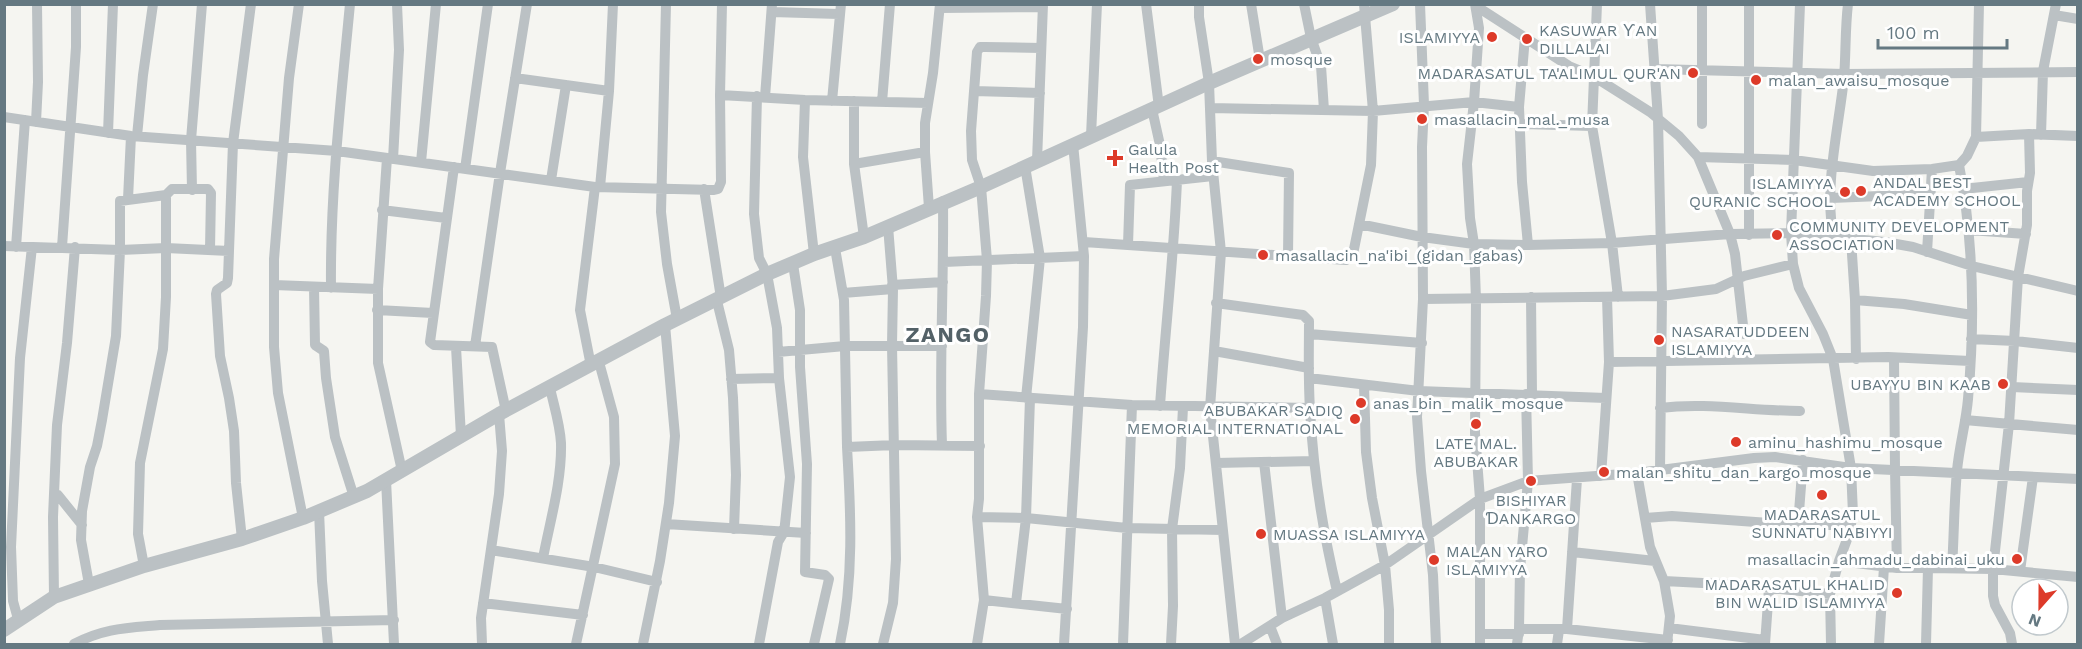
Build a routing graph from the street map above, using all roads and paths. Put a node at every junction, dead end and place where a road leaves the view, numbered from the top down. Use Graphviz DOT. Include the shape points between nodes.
graph roads {
  1 [pos="37,4"];
  2 [pos="76,4"];
  3 [pos="113,4"];
  4 [pos="153,4"];
  5 [pos="202,4"];
  6 [pos="251,4"];
  7 [pos="299,4"];
  8 [pos="350,4"];
  9 [pos="398,4"];
  10 [pos="436,4"];
  11 [pos="488,4"];
  12 [pos="527,4"];
  13 [pos="613,4"];
  14 [pos="666,4"];
  15 [pos="722,4"];
  16 [pos="890,4"];
  17 [pos="1097,4"];
  18 [pos="1146,4"];
  19 [pos="1199,4"];
  20 [pos="1251,4"];
  21 [pos="1304,4"];
  22 [pos="1393,4"];
  23 [pos="1420,4"];
  24 [pos="1597,4"];
  25 [pos="1650,4"];
  26 [pos="1702,4"];
  27 [pos="1749,4"];
  28 [pos="1800,4"];
  29 [pos="1848,4"];
  30 [pos="1979,4"];
  31 [pos="1476,5"];
  32 [pos="940,6"];
  33 [pos="1043,6"];
  34 [pos="772,8"];
  35 [pos="840,9"];
  36 [pos="1365,10"];
  37 [pos="2055,10"];
  38 [pos="2078,19"];
  39 [pos="1525,37"];
  40 [pos="1311,38"];
  41 [pos="1041,48"];
  42 [pos="1260,60"];
  43 [pos="1654,69"];
  44 [pos="1702,70"];
  45 [pos="1749,70"];
  46 [pos="1797,72"];
  47 [pos="1979,72"];
  48 [pos="2043,72"];
  49 [pos="2078,72"];
  50 [pos="1844,74"];
  51 [pos="1593,76"];
  52 [pos="515,78"];
  53 [pos="1209,82"];
  54 [pos="566,85"];
  55 [pos="609,90"];
  56 [pos="974,92"];
  57 [pos="1040,93"];
  58 [pos="720,95"];
  59 [pos="761,97"];
  60 [pos="805,100"];
  61 [pos="832,101"];
  62 [pos="854,101"];
  63 [pos="882,102"];
  64 [pos="1474,102"];
  65 [pos="928,103"];
  66 [pos="1424,105"];
  67 [pos="1519,107"];
  68 [pos="1155,108"];
  69 [pos="1210,108"];
  70 [pos="1324,110"];
  71 [pos="1373,111"];
  72 [pos="4,117"];
  73 [pos="1658,119"];
  74 [pos="30,121"];
  75 [pos="1520,124"];
  76 [pos="1702,124"];
  77 [pos="1592,126"];
  78 [pos="69,127"];
  79 [pos="108,133"];
  80 [pos="2029,134"];
  81 [pos="2041,135"];
  82 [pos="134,136"];
  83 [pos="1091,136"];
  84 [pos="2078,136"];
  85 [pos="1976,137"];
  86 [pos="191,140"];
  87 [pos="233,143"];
  88 [pos="1073,144"];
  89 [pos="283,147"];
  90 [pos="337,151"];
  91 [pos="925,152"];
  92 [pos="1698,157"];
  93 [pos="390,158"];
  94 [pos="1749,158"];
  95 [pos="1794,160"];
  96 [pos="1212,161"];
  97 [pos="421,162"];
  98 [pos="854,164"];
  99 [pos="1031,164"];
  100 [pos="1833,164"];
  101 [pos="1959,165"];
  102 [pos="460,168"];
  103 [pos="1932,169"];
  104 [pos="500,173"];
  105 [pos="1213,176"];
  106 [pos="551,180"];
  107 [pos="1177,180"];
  108 [pos="1164,181"];
  109 [pos="2028,182"];
  110 [pos="598,187"];
  111 [pos="981,187"];
  112 [pos="661,188"];
  113 [pos="704,189"];
  114 [pos="1963,189"];
  115 [pos="192,190"];
  116 [pos="1930,194"];
  117 [pos="166,195"];
  118 [pos="1831,198"];
  119 [pos="128,199"];
  120 [pos="943,201"];
  121 [pos="929,208"];
  122 [pos="382,210"];
  123 [pos="446,218"];
  124 [pos="1359,224"];
  125 [pos="888,226"];
  126 [pos="1969,230"];
  127 [pos="1791,233"];
  128 [pos="1730,234"];
  129 [pos="2026,234"];
  130 [pos="1749,235"];
  131 [pos="864,237"];
  132 [pos="1422,237"];
  133 [pos="1661,238"];
  134 [pos="1834,238"];
  135 [pos="1851,239"];
  136 [pos="1084,242"];
  137 [pos="1612,243"];
  138 [pos="1474,244"];
  139 [pos="1128,245"];
  140 [pos="1528,245"];
  141 [pos="10,246"];
  142 [pos="32,247"];
  143 [pos="62,247"];
  144 [pos="75,248"];
  145 [pos="166,248"];
  146 [pos="835,248"];
  147 [pos="1174,249"];
  148 [pos="120,250"];
  149 [pos="210,250"];
  150 [pos="229,251"];
  151 [pos="1221,252"];
  152 [pos="1927,252"];
  153 [pos="814,254"];
  154 [pos="1084,256"];
  155 [pos="1288,256"];
  156 [pos="1040,258"];
  157 [pos="987,260"];
  158 [pos="944,262"];
  159 [pos="793,264"];
  160 [pos="1793,264"];
  161 [pos="1972,266"];
  162 [pos="767,274"];
  163 [pos="2018,277"];
  164 [pos="1738,280"];
  165 [pos="944,282"];
  166 [pos="274,285"];
  167 [pos="314,287"];
  168 [pos="892,287"];
  169 [pos="330,288"];
  170 [pos="378,289"];
  171 [pos="2078,291"];
  172 [pos="843,294"];
  173 [pos="1662,296"];
  174 [pos="1531,297"];
  175 [pos="1613,297"];
  176 [pos="719,299"];
  177 [pos="1423,299"];
  178 [pos="1476,300"];
  179 [pos="1855,300"];
  180 [pos="1216,303"];
  181 [pos="377,310"];
  182 [pos="433,313"];
  183 [pos="1972,315"];
  184 [pos="671,322"];
  185 [pos="1309,334"];
  186 [pos="1744,334"];
  187 [pos="1971,339"];
  188 [pos="2014,341"];
  189 [pos="1422,343"];
  190 [pos="892,345"];
  191 [pos="476,346"];
  192 [pos="845,346"];
  193 [pos="942,346"];
  194 [pos="456,347"];
  195 [pos="2078,348"];
  196 [pos="801,351"];
  197 [pos="1214,351"];
  198 [pos="778,352"];
  199 [pos="1894,358"];
  200 [pos="1833,359"];
  201 [pos="1856,359"];
  202 [pos="1660,361"];
  203 [pos="1970,361"];
  204 [pos="1609,362"];
  205 [pos="595,364"];
  206 [pos="1309,373"];
  207 [pos="779,378"];
  208 [pos="731,379"];
  209 [pos="1364,384"];
  210 [pos="2012,387"];
  211 [pos="550,388"];
  212 [pos="2078,390"];
  213 [pos="1419,391"];
  214 [pos="979,394"];
  215 [pos="1476,394"];
  216 [pos="1529,394"];
  217 [pos="1028,398"];
  218 [pos="1606,398"];
  219 [pos="1078,402"];
  220 [pos="1132,405"];
  221 [pos="1160,406"];
  222 [pos="1183,407"];
  223 [pos="1210,408"];
  224 [pos="1310,408"];
  225 [pos="1660,408"];
  226 [pos="1800,411"];
  227 [pos="503,412"];
  228 [pos="1965,420"];
  229 [pos="2009,424"];
  230 [pos="2078,430"];
  231 [pos="461,436"];
  232 [pos="895,445"];
  233 [pos="942,445"];
  234 [pos="980,446"];
  235 [pos="847,447"];
  236 [pos="1314,460"];
  237 [pos="1803,460"];
  238 [pos="1264,462"];
  239 [pos="1216,463"];
  240 [pos="1851,468"];
  241 [pos="1660,470"];
  242 [pos="1894,470"];
  243 [pos="402,471"];
  244 [pos="1957,472"];
  245 [pos="1637,473"];
  246 [pos="1601,476"];
  247 [pos="2004,476"];
  248 [pos="2033,477"];
  249 [pos="1577,479"];
  250 [pos="2078,479"];
  251 [pos="386,480"];
  252 [pos="1528,481"];
  253 [pos="58,495"];
  254 [pos="354,497"];
  255 [pos="1480,500"];
  256 [pos="319,511"];
  257 [pos="977,517"];
  258 [pos="303,518"];
  259 [pos="1026,518"];
  260 [pos="1645,518"];
  261 [pos="666,524"];
  262 [pos="1072,524"];
  263 [pos="81,525"];
  264 [pos="1797,525"];
  265 [pos="1851,525"];
  266 [pos="1128,528"];
  267 [pos="734,529"];
  268 [pos="1172,529"];
  269 [pos="1223,530"];
  270 [pos="784,532"];
  271 [pos="806,533"];
  272 [pos="1428,537"];
  273 [pos="242,539"];
  274 [pos="491,550"];
  275 [pos="1572,552"];
  276 [pos="543,558"];
  277 [pos="1655,561"];
  278 [pos="1839,561"];
  279 [pos="1385,565"];
  280 [pos="144,566"];
  281 [pos="594,567"];
  282 [pos="1884,567"];
  283 [pos="1898,568"];
  284 [pos="1928,568"];
  285 [pos="1952,568"];
  286 [pos="1993,569"];
  287 [pos="2020,571"];
  288 [pos="2078,577"];
  289 [pos="1664,581"];
  290 [pos="657,582"];
  291 [pos="89,584"];
  292 [pos="1769,588"];
  293 [pos="1337,591"];
  294 [pos="1830,594"];
  295 [pos="54,597"];
  296 [pos="1325,598"];
  297 [pos="984,600"];
  298 [pos="9,602"];
  299 [pos="483,603"];
  300 [pos="1016,603"];
  301 [pos="1067,609"];
  302 [pos="583,615"];
  303 [pos="1282,618"];
  304 [pos="18,619"];
  305 [pos="394,621"];
  306 [pos="326,622"];
  307 [pos="1270,626"];
  308 [pos="1669,628"];
  309 [pos="4,630"];
  310 [pos="1563,630"];
  311 [pos="1518,636"];
  312 [pos="1480,639"];
  313 [pos="1667,642"];
  314 [pos="1765,642"];
  315 [pos="74,645"];
  316 [pos="328,645"];
  317 [pos="394,645"];
  318 [pos="482,645"];
  319 [pos="576,645"];
  320 [pos="644,645"];
  321 [pos="759,645"];
  322 [pos="814,645"];
  323 [pos="840,645"];
  324 [pos="884,645"];
  325 [pos="977,645"];
  326 [pos="1064,645"];
  327 [pos="1123,645"];
  328 [pos="1171,645"];
  329 [pos="1235,645"];
  330 [pos="1241,645"];
  331 [pos="1277,645"];
  332 [pos="1333,645"];
  333 [pos="1389,645"];
  334 [pos="1436,645"];
  335 [pos="1557,645"];
  336 [pos="1831,645"];
  337 [pos="1879,645"];
  338 [pos="1926,645"];
  339 [pos="2012,645"];
  1 -- 74 [label="street" via="38,82"];
  2 -- 78 [label="street"];
  3 -- 79 [label="street"];
  4 -- 82 [label="street"];
  5 -- 86 [label="street"];
  6 -- 87 [label="street"];
  7 -- 89 [label="street"];
  8 -- 90 [label="street"];
  9 -- 93 [label="street" via="399,50"];
  10 -- 97 [label="street"];
  11 -- 102 [label="street"];
  12 -- 52 [label="street"];
  13 -- 55 [label="street"];
  14 -- 112 [label="street"];
  15 -- 58 [label="street"];
  16 -- 63 [label="street"];
  17 -- 83 [label="street"];
  18 -- 68 [label="street"];
  19 -- 53 [label="street"];
  20 -- 42 [label="street"];
  21 -- 40 [label="street"];
  22 -- 36 [label="street"];
  23 -- 66 [label="street"];
  24 -- 51 [label="street"];
  25 -- 43 [label="street"];
  26 -- 44 [label="street"];
  27 -- 45 [label="street"];
  28 -- 46 [label="street"];
  29 -- 50 [label="street"];
  30 -- 47 [label="street"];
  31 -- 39 [label="street"];
  31 -- 64 [label="street" via="1479,28"];
  32 -- 33 [label="street"];
  32 -- 65 [label="street"];
  33 -- 41 [label="street"];
  34 -- 35 [label="street"];
  34 -- 59 [label="street"];
  35 -- 61 [label="street"];
  36 -- 40 [label="street"];
  36 -- 71 [label="street"];
  37 -- 38 [label="street"];
  37 -- 48 [label="street"];
  39 -- 51 [label="street" via="1569,66"];
  39 -- 67 [label="street"];
  40 -- 42 [label="street"];
  40 -- 70 [label="street" via="1321,66"];
  41 -- 56 [label="street" via="980,47"];
  41 -- 57 [label="street"];
  42 -- 53 [label="street"];
  43 -- 44 [label="street"];
  43 -- 73 [label="street"];
  44 -- 45 [label="street"];
  44 -- 76 [label="street"];
  45 -- 46 [label="street"];
  45 -- 94 [label="street"];
  46 -- 50 [label="street"];
  46 -- 95 [label="street"];
  47 -- 48 [label="street"];
  47 -- 50 [label="street"];
  47 -- 85 [label="street"];
  48 -- 49 [label="street"];
  48 -- 81 [label="street"];
  50 -- 100 [label="street"];
  51 -- 73 [label="street"];
  51 -- 77 [label="street"];
  52 -- 54 [label="street"];
  52 -- 104 [label="street"];
  53 -- 68 [label="street"];
  53 -- 69 [label="street"];
  54 -- 55 [label="street"];
  54 -- 106 [label="street"];
  55 -- 110 [label="street"];
  56 -- 57 [label="street"];
  56 -- 111 [label="street" via="972,160"];
  57 -- 99 [label="street"];
  58 -- 59 [label="street"];
  58 -- 113 [label="street" via="721,182 718,189"];
  59 -- 60 [label="street"];
  59 -- 162 [label="street" via="754,214 759,258"];
  60 -- 61 [label="street"];
  60 -- 153 [label="street" via="803,157"];
  61 -- 62 [label="street"];
  62 -- 63 [label="street"];
  62 -- 98 [label="street"];
  63 -- 65 [label="street"];
  64 -- 66 [label="street"];
  64 -- 67 [label="street"];
  64 -- 138 [label="street" via="1467,164"];
  65 -- 91 [label="street"];
  66 -- 71 [label="street"];
  66 -- 132 [label="street"];
  67 -- 75 [label="street"];
  68 -- 83 [label="street"];
  68 -- 108 [label="street"];
  69 -- 70 [label="street"];
  69 -- 96 [label="street"];
  70 -- 71 [label="street"];
  71 -- 124 [label="street" via="1371,165"];
  72 -- 74 [label="street"];
  73 -- 92 [label="street"];
  73 -- 133 [label="street"];
  74 -- 78 [label="street"];
  74 -- 141 [label="street"];
  75 -- 77 [label="street"];
  75 -- 140 [label="street"];
  77 -- 137 [label="street"];
  78 -- 79 [label="street"];
  78 -- 143 [label="street"];
  79 -- 82 [label="street"];
  80 -- 81 [label="street"];
  80 -- 85 [label="street"];
  80 -- 109 [label="street"];
  81 -- 84 [label="street"];
  82 -- 86 [label="street"];
  82 -- 119 [label="street"];
  83 -- 88 [label="street"];
  85 -- 101 [label="street"];
  86 -- 87 [label="street"];
  86 -- 115 [label="street"];
  87 -- 89 [label="street"];
  87 -- 150 [label="street"];
  88 -- 99 [label="street"];
  88 -- 136 [label="street"];
  89 -- 90 [label="street"];
  89 -- 166 [label="street"];
  90 -- 93 [label="street"];
  90 -- 169 [label="street"];
  91 -- 98 [label="street"];
  91 -- 121 [label="street"];
  92 -- 94 [label="street"];
  92 -- 128 [label="street"];
  93 -- 97 [label="street"];
  93 -- 122 [label="street"];
  94 -- 95 [label="street"];
  94 -- 130 [label="street"];
  95 -- 100 [label="street"];
  95 -- 127 [label="street"];
  96 -- 105 [label="street"];
  96 -- 155 [label="street" via="1289,173"];
  97 -- 102 [label="street"];
  98 -- 131 [label="street"];
  99 -- 111 [label="street"];
  99 -- 156 [label="street"];
  100 -- 103 [label="street" via="1874,171"];
  100 -- 118 [label="street"];
  101 -- 103 [label="street"];
  101 -- 114 [label="street"];
  102 -- 104 [label="street"];
  102 -- 123 [label="street"];
  103 -- 116 [label="street"];
  104 -- 106 [label="street"];
  104 -- 191 [label="street"];
  105 -- 107 [label="street"];
  105 -- 151 [label="street"];
  106 -- 110 [label="street"];
  107 -- 108 [label="street"];
  107 -- 147 [label="street"];
  108 -- 139 [label="street" via="1130,185"];
  109 -- 114 [label="street"];
  109 -- 129 [label="street"];
  110 -- 112 [label="street"];
  110 -- 205 [label="street" via="580,310"];
  111 -- 120 [label="street"];
  111 -- 157 [label="street"];
  112 -- 113 [label="street"];
  112 -- 184 [label="street"];
  113 -- 176 [label="street"];
  114 -- 126 [label="street"];
  115 -- 117 [label="street" via="172,189"];
  115 -- 149 [label="street" via="208,189 211,193"];
  116 -- 118 [label="street"];
  116 -- 152 [label="street"];
  117 -- 119 [label="street"];
  117 -- 145 [label="street"];
  118 -- 134 [label="street"];
  119 -- 148 [label="street" via="119,204"];
  120 -- 121 [label="street"];
  120 -- 158 [label="street"];
  121 -- 125 [label="street"];
  122 -- 123 [label="street"];
  122 -- 170 [label="street"];
  123 -- 182 [label="street"];
  124 -- 132 [label="street"];
  124 -- 155 [label="street" via="1350,258"];
  125 -- 131 [label="street"];
  125 -- 168 [label="street"];
  126 -- 129 [label="street"];
  126 -- 161 [label="street"];
  127 -- 130 [label="street"];
  127 -- 134 [label="street"];
  127 -- 160 [label="street"];
  128 -- 130 [label="street"];
  128 -- 133 [label="street"];
  128 -- 164 [label="street"];
  129 -- 163 [label="street"];
  131 -- 146 [label="street"];
  132 -- 138 [label="street"];
  132 -- 177 [label="street"];
  133 -- 137 [label="street"];
  133 -- 173 [label="street"];
  134 -- 135 [label="street"];
  135 -- 152 [label="street"];
  135 -- 179 [label="street"];
  136 -- 139 [label="street"];
  136 -- 154 [label="street"];
  137 -- 140 [label="street"];
  137 -- 175 [label="street"];
  138 -- 140 [label="street"];
  138 -- 178 [label="street"];
  139 -- 147 [label="street"];
  141 -- 142 [label="street"];
  142 -- 143 [label="street"];
  142 -- 298 [label="street" via="19,369"];
  143 -- 144 [label="street"];
  144 -- 148 [label="street"];
  144 -- 295 [label="street" via="57,425 52,517"];
  145 -- 148 [label="street"];
  145 -- 149 [label="street"];
  145 -- 280 [label="street" via="163,349 140,463 138,534"];
  146 -- 153 [label="street"];
  146 -- 172 [label="street"];
  147 -- 151 [label="street"];
  147 -- 221 [label="street"];
  148 -- 263 [label="street" via="112,366"];
  149 -- 150 [label="street"];
  150 -- 273 [label="street" via="227,283 216,294 222,374 234,431"];
  151 -- 155 [label="street"];
  151 -- 180 [label="street"];
  152 -- 161 [label="street"];
  153 -- 159 [label="street"];
  154 -- 156 [label="street"];
  154 -- 219 [label="street"];
  156 -- 157 [label="street"];
  156 -- 217 [label="street"];
  157 -- 158 [label="street"];
  157 -- 214 [label="street"];
  158 -- 165 [label="street"];
  159 -- 162 [label="street"];
  159 -- 196 [label="street"];
  160 -- 164 [label="street"];
  160 -- 200 [label="street" via="1799,288"];
  161 -- 163 [label="street"];
  161 -- 183 [label="street"];
  162 -- 176 [label="street"];
  162 -- 198 [label="street"];
  163 -- 171 [label="street"];
  163 -- 188 [label="street"];
  164 -- 173 [label="street" via="1716,289"];
  164 -- 186 [label="street"];
  165 -- 168 [label="street"];
  165 -- 193 [label="street"];
  166 -- 167 [label="street"];
  166 -- 258 [label="street" via="278,393"];
  167 -- 169 [label="street"];
  167 -- 254 [label="street" via="314,342 324,351 335,437"];
  168 -- 172 [label="street"];
  168 -- 190 [label="street"];
  169 -- 170 [label="street"];
  170 -- 181 [label="street"];
  172 -- 192 [label="street"];
  173 -- 175 [label="street"];
  173 -- 202 [label="street"];
  174 -- 175 [label="street"];
  174 -- 178 [label="street"];
  174 -- 216 [label="street"];
  175 -- 204 [label="street"];
  176 -- 184 [label="street"];
  176 -- 208 [label="street"];
  177 -- 178 [label="street"];
  177 -- 189 [label="street"];
  178 -- 215 [label="street"];
  179 -- 183 [label="street"];
  179 -- 201 [label="street"];
  180 -- 185 [label="street" via="1303,315 1309,321"];
  180 -- 197 [label="street"];
  181 -- 182 [label="street"];
  181 -- 243 [label="street" via="378,363"];
  182 -- 194 [label="street" via="429,342"];
  183 -- 187 [label="street"];
  184 -- 205 [label="street"];
  184 -- 261 [label="street" via="675,436"];
  185 -- 189 [label="street"];
  185 -- 206 [label="street"];
  187 -- 188 [label="street"];
  187 -- 203 [label="street"];
  188 -- 195 [label="street"];
  188 -- 210 [label="street"];
  189 -- 213 [label="street"];
  190 -- 192 [label="street"];
  190 -- 193 [label="street"];
  190 -- 232 [label="street"];
  191 -- 194 [label="street"];
  191 -- 227 [label="street" via="493,349"];
  192 -- 196 [label="street"];
  192 -- 235 [label="street"];
  193 -- 233 [label="street"];
  194 -- 231 [label="street"];
  196 -- 198 [label="street"];
  196 -- 271 [label="street"];
  197 -- 206 [label="street"];
  197 -- 223 [label="street"];
  198 -- 207 [label="street"];
  199 -- 201 [label="street"];
  199 -- 203 [label="street"];
  199 -- 242 [label="street"];
  200 -- 201 [label="street"];
  200 -- 202 [label="street"];
  200 -- 240 [label="street"];
  202 -- 204 [label="street"];
  202 -- 225 [label="street"];
  203 -- 228 [label="street"];
  204 -- 218 [label="street"];
  205 -- 211 [label="street"];
  205 -- 281 [label="street" via="614,417 615,464"];
  206 -- 209 [label="street"];
  206 -- 224 [label="street"];
  207 -- 208 [label="street"];
  207 -- 270 [label="street" via="790,477"];
  208 -- 267 [label="street" via="736,475"];
  209 -- 213 [label="street"];
  209 -- 279 [label="street" via="1366,452"];
  210 -- 212 [label="street"];
  210 -- 229 [label="street"];
  211 -- 227 [label="street"];
  211 -- 276 [label="street" via="561,443"];
  213 -- 215 [label="street"];
  213 -- 272 [label="street" via="1417,417"];
  214 -- 217 [label="street"];
  214 -- 234 [label="street"];
  215 -- 216 [label="street"];
  215 -- 255 [label="street"];
  216 -- 218 [label="street"];
  216 -- 252 [label="street"];
  217 -- 219 [label="street"];
  217 -- 259 [label="street"];
  218 -- 246 [label="street"];
  219 -- 220 [label="street"];
  219 -- 262 [label="street"];
  220 -- 221 [label="street"];
  220 -- 266 [label="street"];
  221 -- 222 [label="street"];
  222 -- 223 [label="street"];
  222 -- 268 [label="street"];
  223 -- 224 [label="street"];
  223 -- 239 [label="street"];
  224 -- 236 [label="street"];
  225 -- 226 [label="street" via="1684,404"];
  225 -- 241 [label="street"];
  227 -- 231 [label="street"];
  227 -- 274 [label="street"];
  228 -- 229 [label="street"];
  228 -- 244 [label="street"];
  229 -- 230 [label="street"];
  229 -- 247 [label="street"];
  231 -- 243 [label="street"];
  232 -- 233 [label="street"];
  232 -- 235 [label="street"];
  232 -- 324 [label="street" via="896,585"];
  233 -- 234 [label="street"];
  234 -- 257 [label="street"];
  235 -- 323 [label="street" via="851,565"];
  236 -- 238 [label="street"];
  236 -- 293 [label="street"];
  237 -- 240 [label="street"];
  237 -- 241 [label="street" via="1754,458"];
  237 -- 264 [label="street"];
  238 -- 239 [label="street"];
  238 -- 303 [label="street"];
  239 -- 269 [label="street"];
  240 -- 242 [label="street"];
  240 -- 265 [label="street"];
  241 -- 245 [label="street"];
  242 -- 244 [label="street"];
  242 -- 283 [label="street"];
  243 -- 251 [label="street"];
  244 -- 247 [label="street"];
  244 -- 285 [label="street"];
  245 -- 246 [label="street"];
  245 -- 260 [label="street"];
  246 -- 249 [label="street"];
  247 -- 248 [label="street"];
  247 -- 286 [label="street"];
  248 -- 250 [label="street"];
  248 -- 287 [label="street"];
  249 -- 252 [label="street"];
  249 -- 275 [label="street"];
  251 -- 254 [label="street"];
  251 -- 305 [label="street"];
  252 -- 255 [label="street"];
  252 -- 311 [label="street"];
  253 -- 263 [label="street"];
  254 -- 256 [label="street"];
  255 -- 272 [label="street"];
  255 -- 312 [label="street"];
  256 -- 258 [label="street"];
  256 -- 306 [label="street"];
  257 -- 259 [label="street"];
  257 -- 297 [label="street"];
  258 -- 273 [label="street"];
  259 -- 262 [label="street"];
  259 -- 300 [label="street"];
  260 -- 264 [label="street" via="1686,516"];
  260 -- 277 [label="street"];
  261 -- 267 [label="street"];
  261 -- 290 [label="street"];
  262 -- 266 [label="street"];
  262 -- 301 [label="street"];
  263 -- 291 [label="street"];
  264 -- 265 [label="street"];
  265 -- 278 [label="street"];
  266 -- 268 [label="street"];
  266 -- 327 [label="street"];
  267 -- 270 [label="street"];
  268 -- 269 [label="street"];
  268 -- 328 [label="street"];
  269 -- 329 [label="street"];
  270 -- 271 [label="street"];
  270 -- 321 [label="street" via="777,542"];
  271 -- 322 [label="street" via="805,572 825,574 829,579"];
  272 -- 279 [label="street"];
  272 -- 334 [label="street"];
  273 -- 280 [label="street"];
  274 -- 276 [label="street"];
  274 -- 299 [label="street"];
  275 -- 277 [label="street"];
  275 -- 310 [label="street"];
  276 -- 281 [label="street"];
  277 -- 289 [label="street"];
  278 -- 282 [label="street"];
  278 -- 294 [label="street"];
  279 -- 293 [label="street"];
  279 -- 333 [label="street"];
  280 -- 291 [label="street"];
  281 -- 290 [label="street"];
  281 -- 302 [label="street"];
  282 -- 283 [label="street"];
  282 -- 337 [label="street"];
  283 -- 284 [label="street"];
  284 -- 285 [label="street"];
  284 -- 338 [label="street"];
  285 -- 286 [label="street"];
  286 -- 287 [label="street"];
  286 -- 339 [label="street" via="1995,604"];
  287 -- 288 [label="street"];
  289 -- 292 [label="street"];
  289 -- 308 [label="street"];
  290 -- 320 [label="street"];
  291 -- 295 [label="street"];
  292 -- 294 [label="street"];
  292 -- 314 [label="street"];
  293 -- 296 [label="street"];
  294 -- 336 [label="street"];
  295 -- 304 [label="street"];
  296 -- 303 [label="street"];
  296 -- 332 [label="street"];
  297 -- 300 [label="street"];
  297 -- 325 [label="street"];
  298 -- 304 [label="street"];
  299 -- 302 [label="street"];
  299 -- 318 [label="street"];
  300 -- 301 [label="street"];
  301 -- 326 [label="street"];
  302 -- 319 [label="street"];
  303 -- 307 [label="street"];
  304 -- 309 [label="street"];
  305 -- 306 [label="street"];
  305 -- 317 [label="street"];
  306 -- 315 [label="street" via="123,628 104,630"];
  306 -- 316 [label="street"];
  307 -- 330 [label="street"];
  307 -- 331 [label="street"];
  308 -- 313 [label="street"];
  308 -- 314 [label="street"];
  310 -- 311 [label="street"];
  310 -- 313 [label="street"];
  310 -- 335 [label="street"];
  311 -- 312 [label="street"];
}
